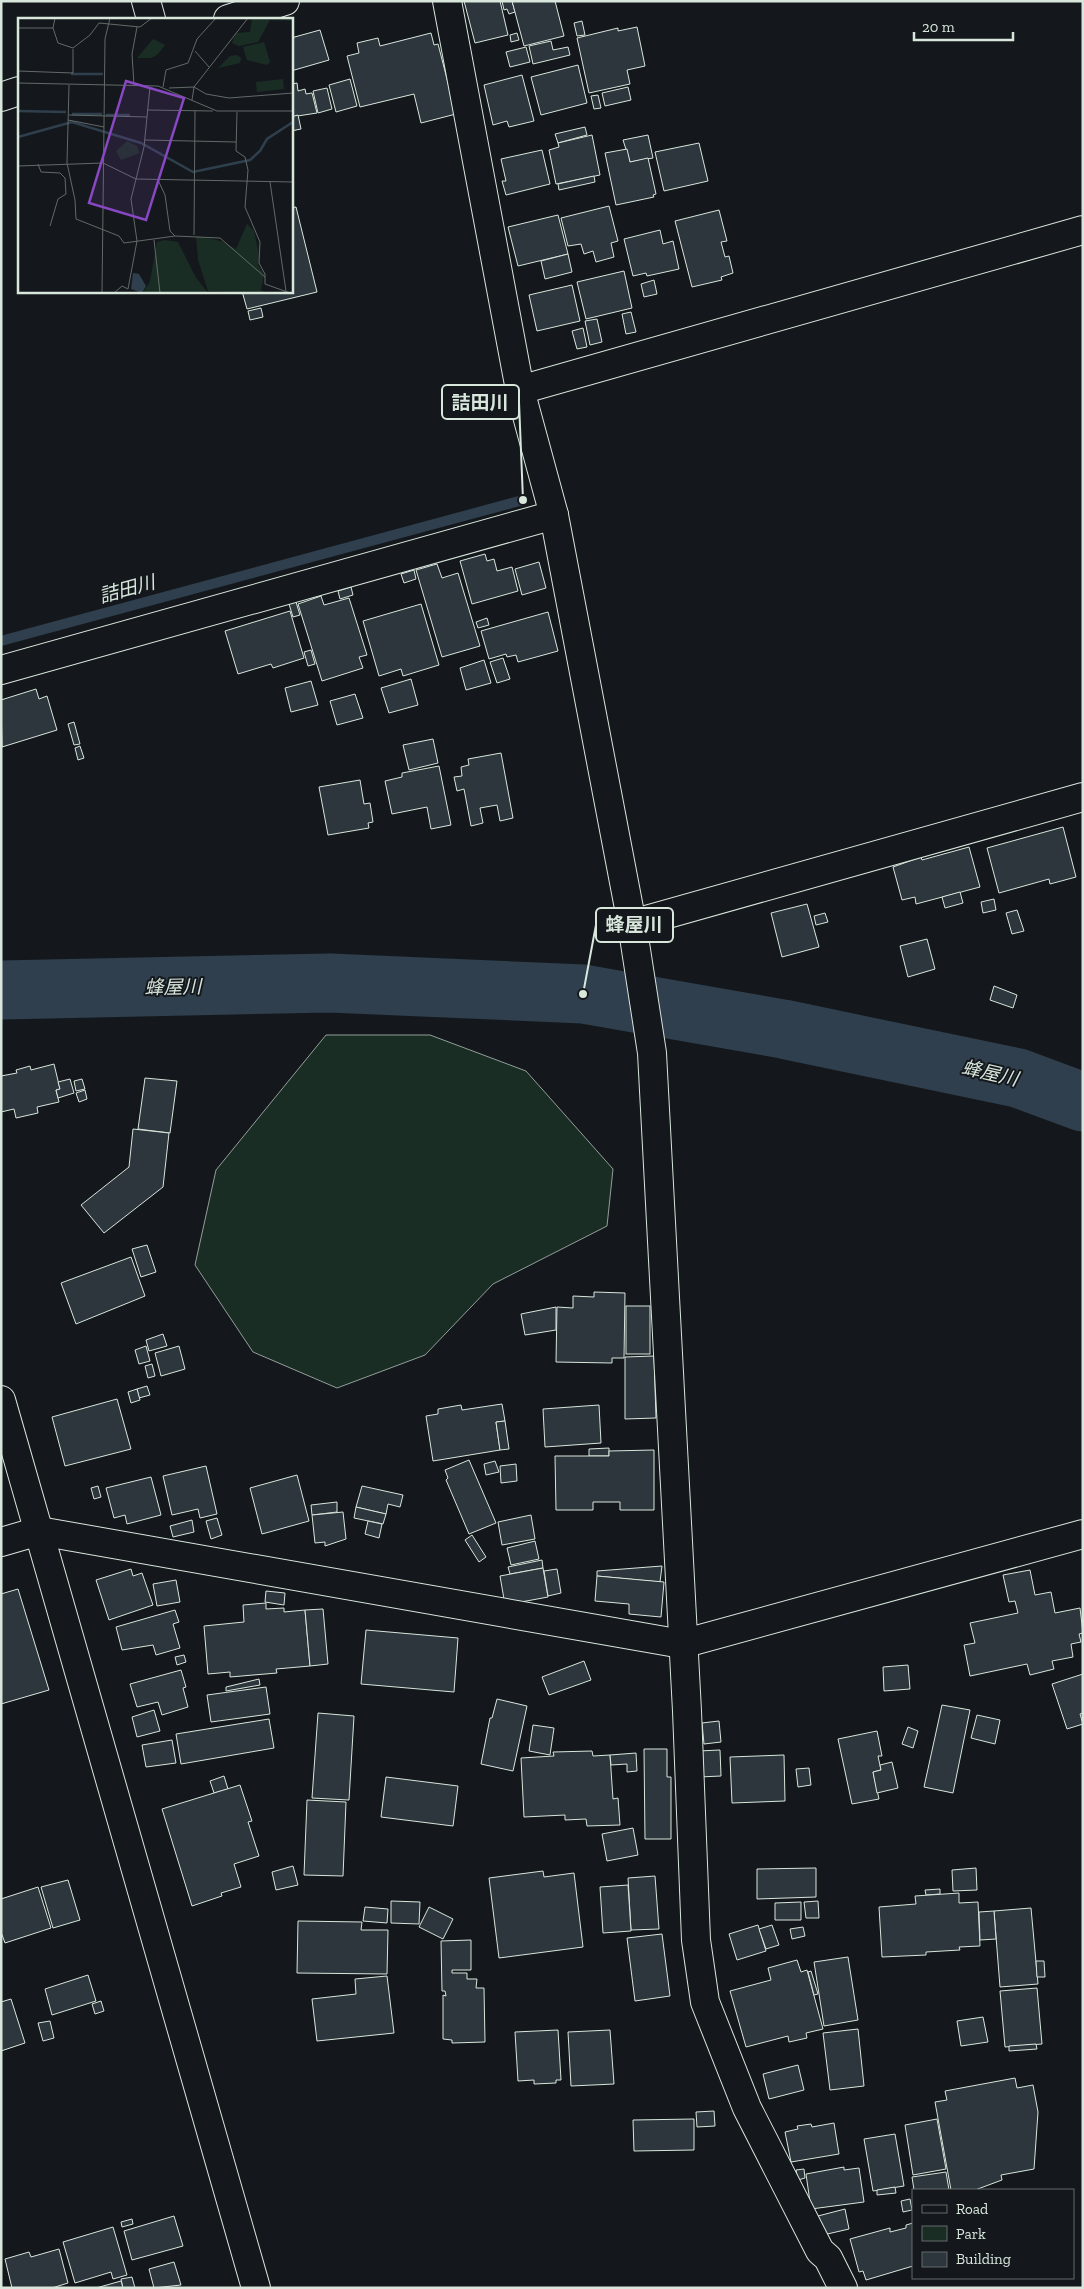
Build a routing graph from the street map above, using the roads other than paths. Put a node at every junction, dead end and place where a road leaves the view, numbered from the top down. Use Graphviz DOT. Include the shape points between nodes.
graph roads {
  1 [pos="146,1"];
  2 [pos="285,1"];
  3 [pos="447,1"];
  4 [pos="151,18"];
  5 [pos="231,18"];
  6 [pos="18,91"];
  7 [pos="1,97"];
  8 [pos="1083,230"];
  9 [pos="520,390"];
  10 [pos="554,515"];
  11 [pos="1,670"];
  12 [pos="1083,797"];
  13 [pos="632,924"];
  14 [pos="1,1400"];
  15 [pos="38,1531"];
  16 [pos="1,1542"];
  17 [pos="1077,1542"];
  18 [pos="682,1644"];
  19 [pos="256,2288"];
  20 [pos="843,2288"];
  1 -- 4 [label="main road"];
  2 -- 5 [label="main road"];
  3 -- 9 [label="main road"];
  6 -- 7 [label="main road"];
  8 -- 9 [label="main road"];
  9 -- 10 [label="main road"];
  10 -- 11 [label="main road"];
  10 -- 13 [label="main road"];
  12 -- 13 [label="main road"];
  13 -- 18 [label="main road" via="652,1053"];
  14 -- 15 [label="main road"];
  15 -- 16 [label="main road"];
  15 -- 18 [label="main road"];
  15 -- 19 [label="main road"];
  17 -- 18 [label="main road"];
  18 -- 20 [label="main road" via="696,1940 705,2002 747,2108 820,2251 828,2258"];
}
